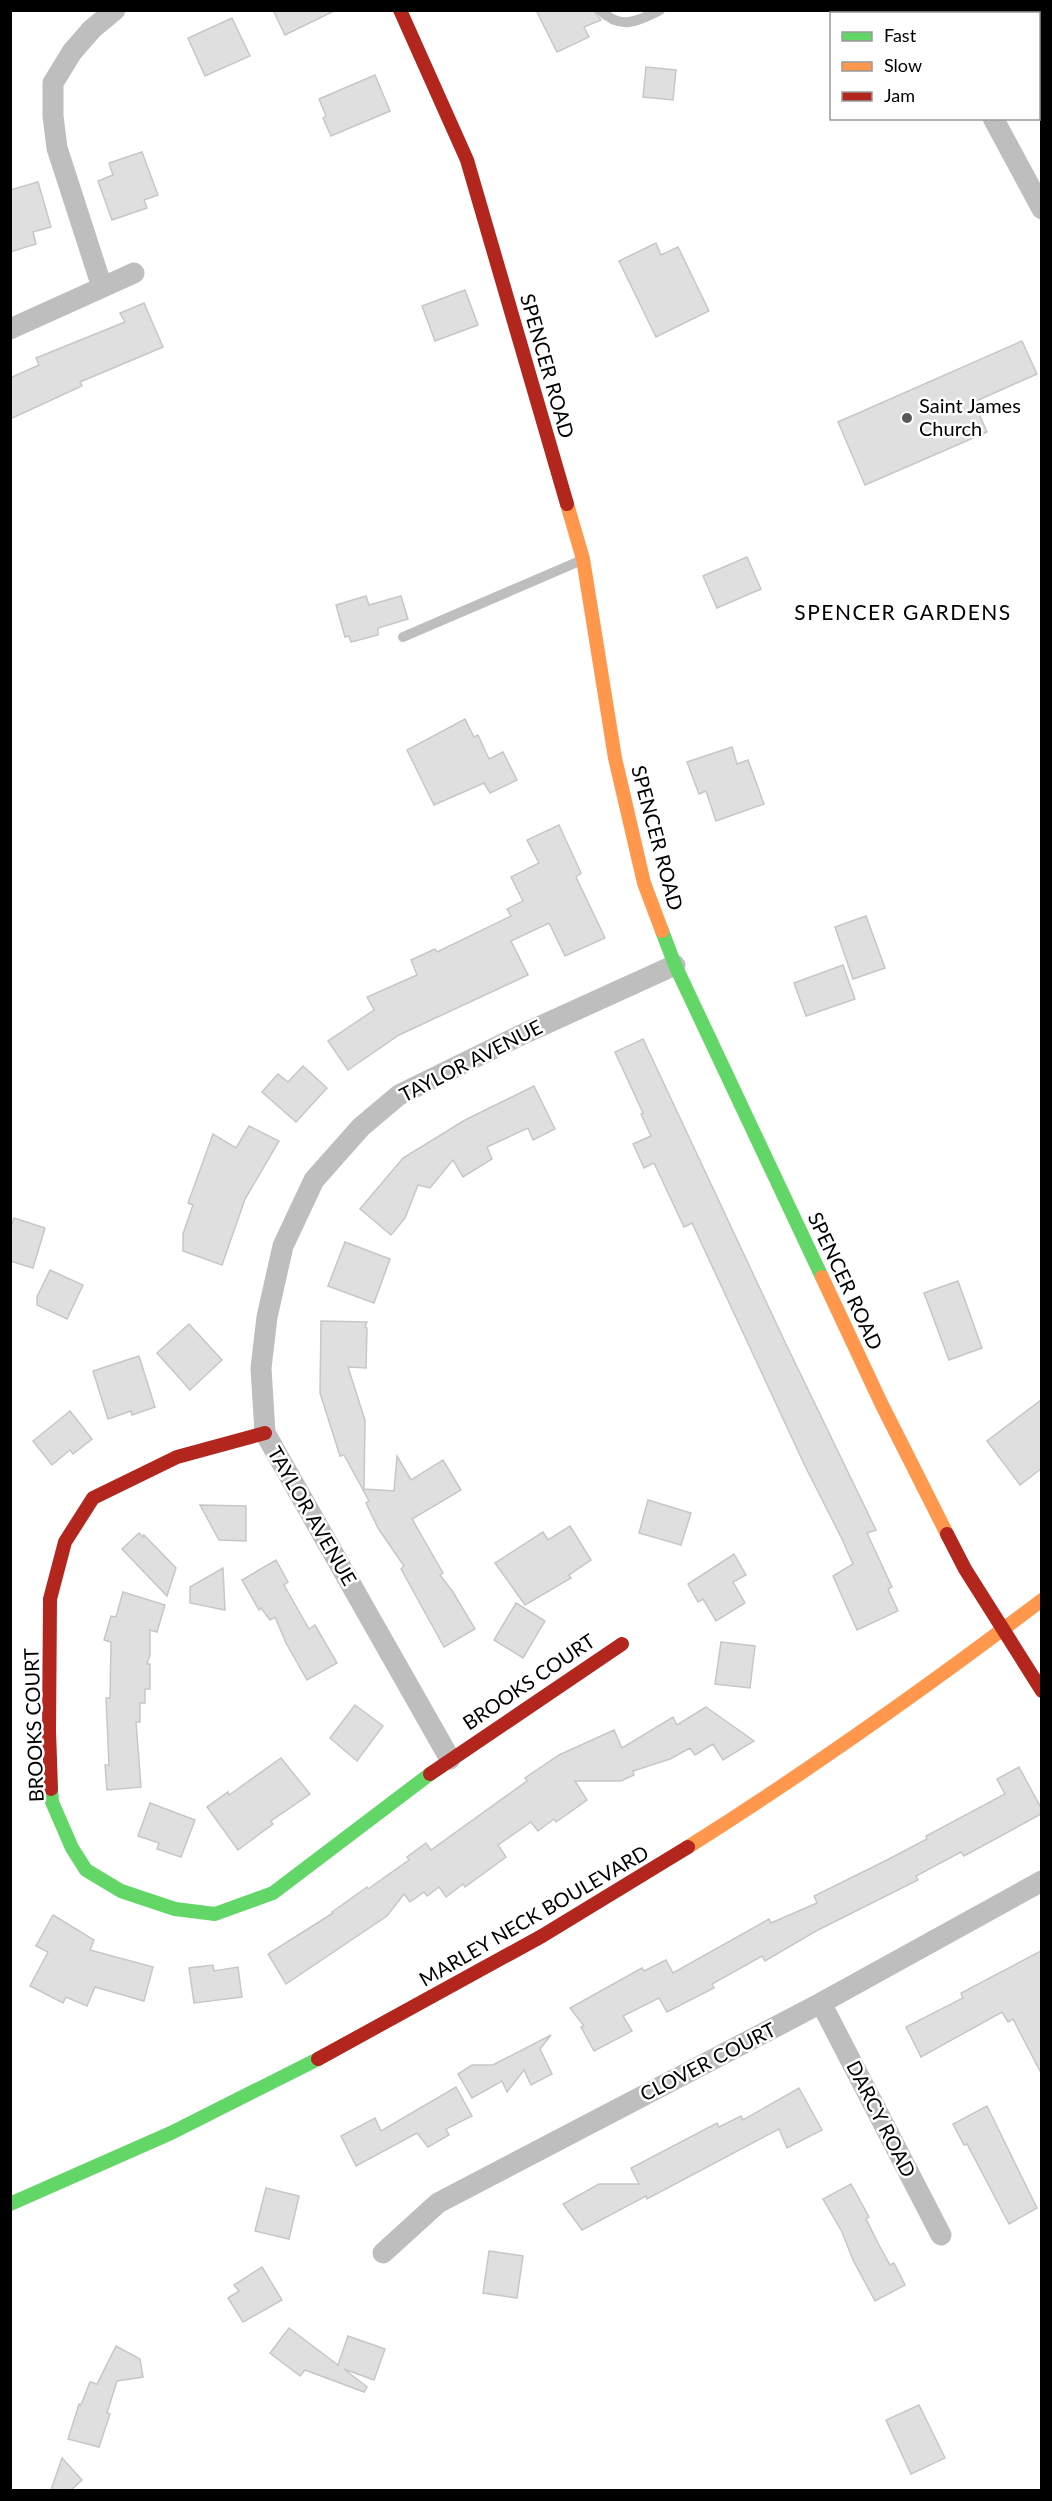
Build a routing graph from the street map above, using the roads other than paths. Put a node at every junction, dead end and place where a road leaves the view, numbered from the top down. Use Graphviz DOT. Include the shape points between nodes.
graph roads {
  1 [pos="115,10"];
  2 [pos="400,10"];
  3 [pos="600,10"];
  4 [pos="660,10"];
  5 [pos="994,120"];
  6 [pos="1041,209"];
  7 [pos="134,273"];
  8 [pos="102,287"];
  9 [pos="10,329"];
  10 [pos="582,559"];
  11 [pos="403,637"];
  12 [pos="675,965"];
  13 [pos="265,1433"];
  14 [pos="1041,1600"];
  15 [pos="1002,1631"];
  16 [pos="622,1644"];
  17 [pos="1041,1691"];
  18 [pos="450,1759"];
  19 [pos="1041,1881"];
  20 [pos="821,2003"];
  21 [pos="10,2204"];
  22 [pos="941,2235"];
  23 [pos="383,2253"];
  1 -- 8 [label="street" via="72,52 53,83 57,148"];
  2 -- 10 [label="street, SPENCER ROAD" via="466,160"];
  3 -- 4 [label="lane" via="610,20 631,23"];
  5 -- 6 [label="street"];
  7 -- 8 [label="street"];
  8 -- 9 [label="street"];
  10 -- 11 [label="lane"];
  10 -- 12 [label="street, SPENCER ROAD" via="615,758 644,884"];
  12 -- 13 [label="street, TAYLOR AVENUE" via="399,1095 361,1127 314,1180 283,1246 267,1317 261,1368"];
  12 -- 15 [label="street, SPENCER ROAD" via="886,1413 965,1569"];
  13 -- 18 [label="street, TAYLOR AVENUE"];
  13 -- 18 [label="street, BROOKS COURT" via="177,1457 93,1498 65,1542 50,1599 49,1731 52,1802 72,1848 86,1870 121,1891 175,1909 214,1914 273,1893"];
  14 -- 15 [label="street, MARLEY NECK BOULEVARD"];
  15 -- 17 [label="street, SPENCER ROAD"];
  15 -- 21 [label="street, MARLEY NECK BOULEVARD" via="817,1763 679,1854 526,1947 222,2108"];
  16 -- 18 [label="street, BROOKS COURT"];
  19 -- 20 [label="street, CLOVER COURT"];
  20 -- 22 [label="street, DARCY ROAD"];
  20 -- 23 [label="street, CLOVER COURT" via="438,2203"];
}
